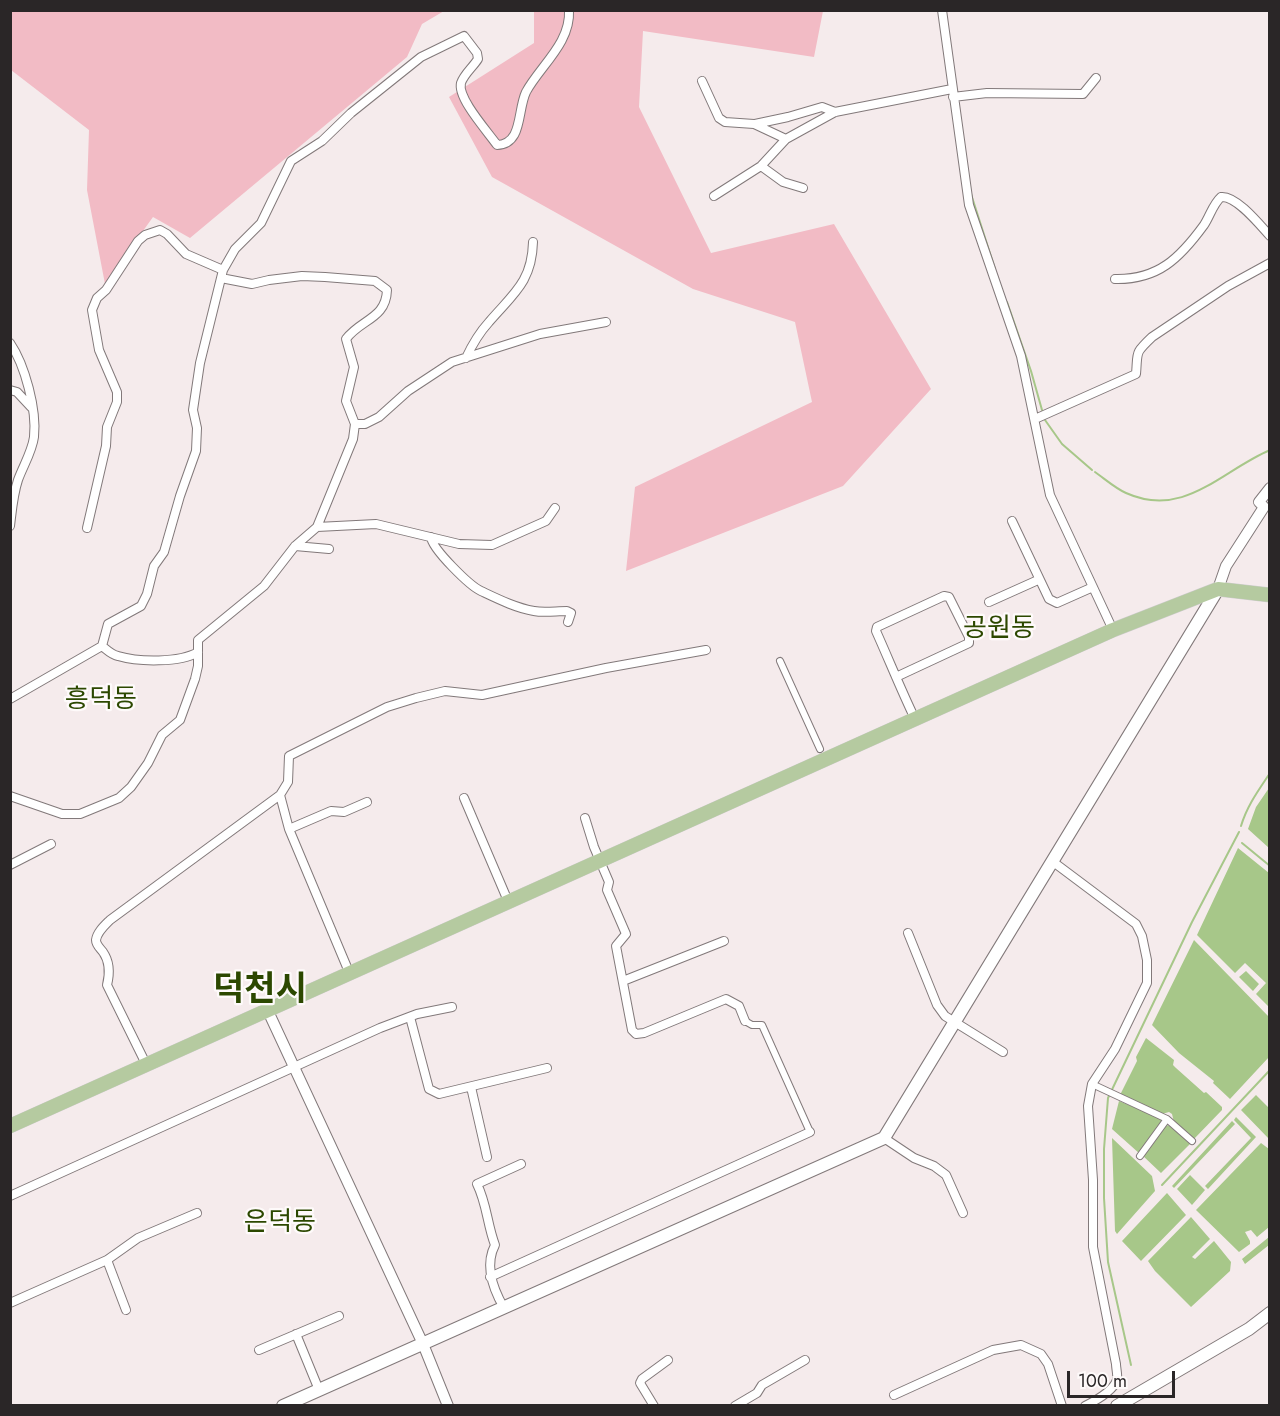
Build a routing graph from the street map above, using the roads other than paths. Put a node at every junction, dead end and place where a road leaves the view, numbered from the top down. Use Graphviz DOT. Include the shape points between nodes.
graph roads {
  1 [pos="569,10"];
  2 [pos="942,10"];
  3 [pos="1096,78"];
  4 [pos="702,81"];
  5 [pos="953,93"];
  6 [pos="835,111"];
  7 [pos="754,124"];
  8 [pos="786,139"];
  9 [pos="761,166"];
  10 [pos="803,188"];
  11 [pos="714,196"];
  12 [pos="1269,236"];
  13 [pos="533,242"];
  14 [pos="1269,263"];
  15 [pos="222,274"];
  16 [pos="1115,279"];
  17 [pos="606,322"];
  18 [pos="10,343"];
  19 [pos="466,358"];
  20 [pos="10,390"];
  21 [pos="32,408"];
  22 [pos="1035,419"];
  23 [pos="355,424"];
  24 [pos="1269,488"];
  25 [pos="555,508"];
  26 [pos="1012,521"];
  27 [pos="10,526"];
  28 [pos="317,527"];
  29 [pos="87,528"];
  30 [pos="431,537"];
  31 [pos="296,546"];
  32 [pos="329,549"];
  33 [pos="1038,579"];
  34 [pos="1093,587"];
  35 [pos="1218,589"];
  36 [pos="1269,595"];
  37 [pos="989,602"];
  38 [pos="568,622"];
  39 [pos="1113,630"];
  40 [pos="102,646"];
  41 [pos="706,650"];
  42 [pos="198,652"];
  43 [pos="780,661"];
  44 [pos="896,677"];
  45 [pos="10,699"];
  46 [pos="915,719"];
  47 [pos="820,749"];
  48 [pos="280,795"];
  49 [pos="10,796"];
  50 [pos="464,798"];
  51 [pos="368,801"];
  52 [pos="585,818"];
  53 [pos="289,829"];
  54 [pos="51,844"];
  55 [pos="600,860"];
  56 [pos="1052,861"];
  57 [pos="10,865"];
  58 [pos="508,901"];
  59 [pos="908,933"];
  60 [pos="724,941"];
  61 [pos="349,972"];
  62 [pos="623,981"];
  63 [pos="453,1007"];
  64 [pos="267,1009"];
  65 [pos="410,1017"];
  66 [pos="745,1021"];
  67 [pos="954,1023"];
  68 [pos="1003,1052"];
  69 [pos="146,1064"];
  70 [pos="295,1068"];
  71 [pos="547,1068"];
  72 [pos="1092,1084"];
  73 [pos="471,1088"];
  74 [pos="1167,1119"];
  75 [pos="10,1126"];
  76 [pos="810,1132"];
  77 [pos="884,1138"];
  78 [pos="1192,1141"];
  79 [pos="1140,1156"];
  80 [pos="487,1157"];
  81 [pos="521,1164"];
  82 [pos="10,1196"];
  83 [pos="197,1213"];
  84 [pos="963,1214"];
  85 [pos="107,1260"];
  86 [pos="490,1277"];
  87 [pos="10,1303"];
  88 [pos="504,1308"];
  89 [pos="126,1310"];
  90 [pos="1269,1313"];
  91 [pos="339,1316"];
  92 [pos="296,1334"];
  93 [pos="423,1344"];
  94 [pos="259,1350"];
  95 [pos="668,1360"];
  96 [pos="805,1360"];
  97 [pos="319,1390"];
  98 [pos="894,1395"];
  99 [pos="283,1406"];
  100 [pos="448,1406"];
  101 [pos="654,1406"];
  102 [pos="735,1406"];
  103 [pos="1062,1406"];
  104 [pos="1085,1406"];
  105 [pos="1117,1406"];
  1 -- 15 [label="street" via="570,22 563,38 523,98 512,141 497,145 466,102 460,87 462,79 478,59 464,36 421,57 322,141 291,161 261,223 235,249"];
  2 -- 5 [label="street"];
  3 -- 5 [label="street" via="1083,94"];
  4 -- 7 [label="street" via="719,118"];
  5 -- 6 [label="street"];
  5 -- 22 [label="street" via="969,205 1021,356"];
  6 -- 7 [label="street" via="822,106"];
  6 -- 8 [label="street"];
  7 -- 8 [label="street"];
  8 -- 9 [label="street"];
  9 -- 10 [label="street" via="783,182"];
  9 -- 11 [label="street"];
  12 -- 16 [label="street" via="1235,201 1221,197 1189,243 1167,265 1144,277"];
  13 -- 19 [label="street" via="532,263 516,294 475,338"];
  14 -- 22 [label="street" via="1152,337 1136,356 1136,374"];
  15 -- 23 [label="street" via="252,284 302,276 375,281 387,290 382,309 346,339 354,367 346,401"];
  15 -- 29 [label="street" via="186,254 160,230 152,231 138,241 97,298 92,310 99,350 117,392 117,402 106,427 106,446"];
  15 -- 40 [label="street" via="193,410 196,451 164,552 154,566 141,606 108,624"];
  17 -- 19 [label="street" via="540,333"];
  18 -- 21 [label="street" via="23,366"];
  19 -- 23 [label="street" via="408,391 379,417"];
  20 -- 21 [label="street"];
  21 -- 27 [label="street" via="34,437 16,488"];
  22 -- 34 [label="street" via="1050,495"];
  23 -- 28 [label="street" via="353,439"];
  24 -- 35 [label="street" via="1259,502 1264,507 1226,566"];
  25 -- 30 [label="street" via="546,521 492,545 459,544"];
  26 -- 33 [label="street"];
  28 -- 30 [label="street" via="376,524"];
  28 -- 31 [label="street"];
  30 -- 38 [label="street" via="437,552 479,590 520,608 567,611"];
  31 -- 32 [label="street"];
  31 -- 42 [label="street" via="264,586 198,640"];
  33 -- 34 [label="street" via="1049,599 1057,603"];
  33 -- 37 [label="street"];
  34 -- 39 [label="street"];
  35 -- 36 [label="main road"];
  35 -- 39 [label="main road"];
  35 -- 56 [label="main road"];
  39 -- 46 [label="main road"];
  40 -- 42 [label="street" via="115,656 145,659 183,659"];
  40 -- 45 [label="street"];
  41 -- 48 [label="street" via="482,695 445,691 387,707 289,756 288,782"];
  42 -- 49 [label="street" via="195,679 180,720 162,735 131,787 119,798 80,814 62,814"];
  43 -- 47 [label="street"];
  44 -- 44 [label="street" via="877,627 949,597 969,643"];
  44 -- 46 [label="street"];
  46 -- 55 [label="main road"];
  48 -- 53 [label="street"];
  48 -- 69 [label="street" via="110,920 96,938 110,973 107,985"];
  50 -- 58 [label="street"];
  51 -- 53 [label="street"];
  52 -- 55 [label="street"];
  53 -- 61 [label="street"];
  54 -- 57 [label="street"];
  55 -- 58 [label="main road"];
  55 -- 62 [label="street" via="609,882 607,890 626,934 616,946"];
  56 -- 67 [label="main road"];
  56 -- 72 [label="street" via="1136,924 1148,960 1147,983 1115,1049"];
  58 -- 61 [label="main road"];
  59 -- 67 [label="street" via="937,1005"];
  60 -- 62 [label="street"];
  61 -- 64 [label="main road"];
  62 -- 66 [label="street" via="636,1034 726,999 739,1006"];
  63 -- 65 [label="street"];
  64 -- 69 [label="main road"];
  64 -- 70 [label="street"];
  65 -- 70 [label="street"];
  65 -- 73 [label="street" via="429,1089 439,1094"];
  66 -- 76 [label="street" via="762,1025"];
  67 -- 68 [label="street"];
  67 -- 77 [label="main road"];
  69 -- 75 [label="main road"];
  70 -- 82 [label="street"];
  70 -- 93 [label="street"];
  71 -- 73 [label="street"];
  72 -- 74 [label="street"];
  72 -- 104 [label="street" via="1088,1106 1093,1247 1117,1380"];
  73 -- 80 [label="street"];
  74 -- 78 [label="street"];
  74 -- 79 [label="street"];
  76 -- 86 [label="street"];
  77 -- 84 [label="street" via="946,1174"];
  77 -- 88 [label="main road"];
  81 -- 86 [label="street" via="477,1184 495,1245"];
  83 -- 85 [label="street" via="138,1238"];
  85 -- 87 [label="street"];
  85 -- 89 [label="street"];
  86 -- 88 [label="street"];
  88 -- 93 [label="main road"];
  90 -- 105 [label="main road" via="1249,1329"];
  91 -- 92 [label="street"];
  92 -- 94 [label="street"];
  92 -- 97 [label="street"];
  93 -- 97 [label="main road"];
  93 -- 100 [label="street"];
  95 -- 101 [label="street" via="640,1383"];
  96 -- 102 [label="street"];
  97 -- 99 [label="main road"];
  98 -- 103 [label="street" via="993,1350 1021,1345 1041,1354 1048,1364"];
}
